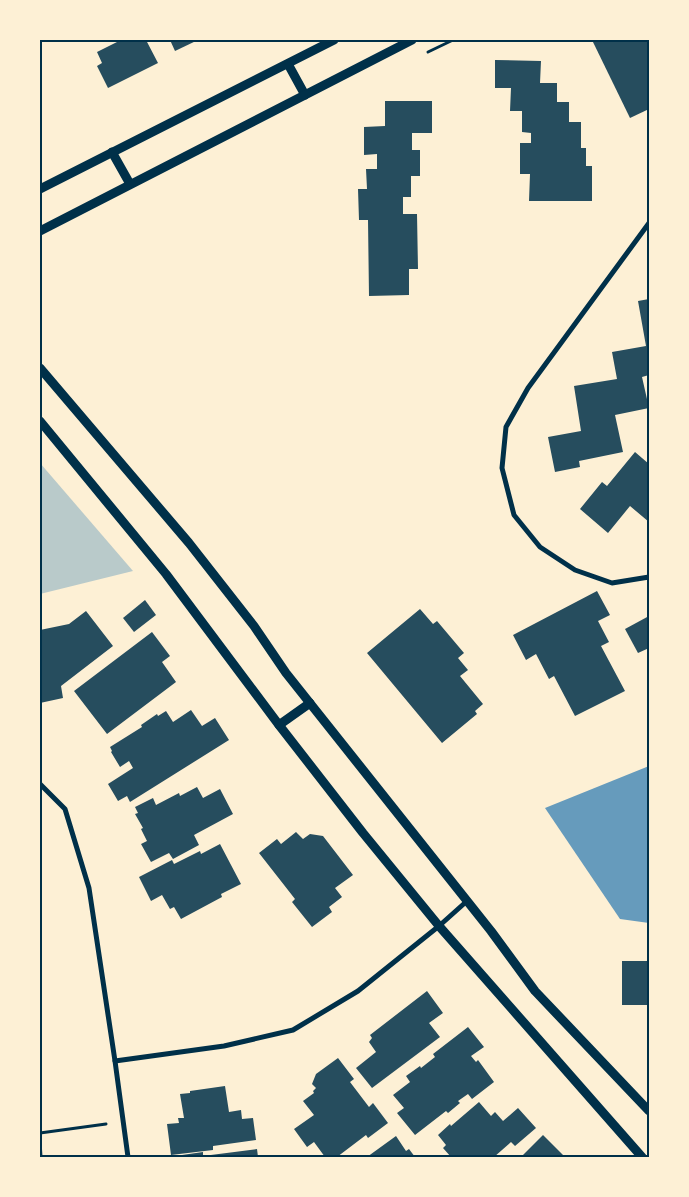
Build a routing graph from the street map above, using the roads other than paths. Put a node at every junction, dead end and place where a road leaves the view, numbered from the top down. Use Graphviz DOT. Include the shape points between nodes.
graph roads {
  1 [pos="334,40"];
  2 [pos="412,40"];
  3 [pos="288,64"];
  4 [pos="305,95"];
  5 [pos="112,152"];
  6 [pos="130,184"];
  7 [pos="40,189"];
  8 [pos="649,223"];
  9 [pos="40,230"];
  10 [pos="40,368"];
  11 [pos="40,421"];
  12 [pos="649,577"];
  13 [pos="310,703"];
  14 [pos="279,724"];
  15 [pos="40,784"];
  16 [pos="467,901"];
  17 [pos="439,926"];
  18 [pos="115,1061"];
  19 [pos="649,1111"];
  20 [pos="128,1157"];
  21 [pos="642,1157"];
  1 -- 3 [label="street"];
  2 -- 4 [label="street"];
  3 -- 4 [label="street"];
  3 -- 5 [label="street"];
  4 -- 6 [label="street"];
  5 -- 6 [label="street"];
  5 -- 7 [label="street"];
  6 -- 9 [label="street"];
  8 -- 12 [label="street" via="528,388 506,427 502,468 514,514 540,547 575,570 612,583"];
  10 -- 13 [label="street" via="189,544"];
  11 -- 14 [label="street" via="166,574"];
  13 -- 14 [label="street"];
  13 -- 16 [label="street"];
  14 -- 17 [label="street"];
  15 -- 18 [label="street" via="65,809 89,888"];
  16 -- 17 [label="street"];
  16 -- 19 [label="street" via="535,992"];
  17 -- 18 [label="street" via="358,990 293,1030 224,1046"];
  17 -- 21 [label="street"];
  18 -- 20 [label="street"];
}
